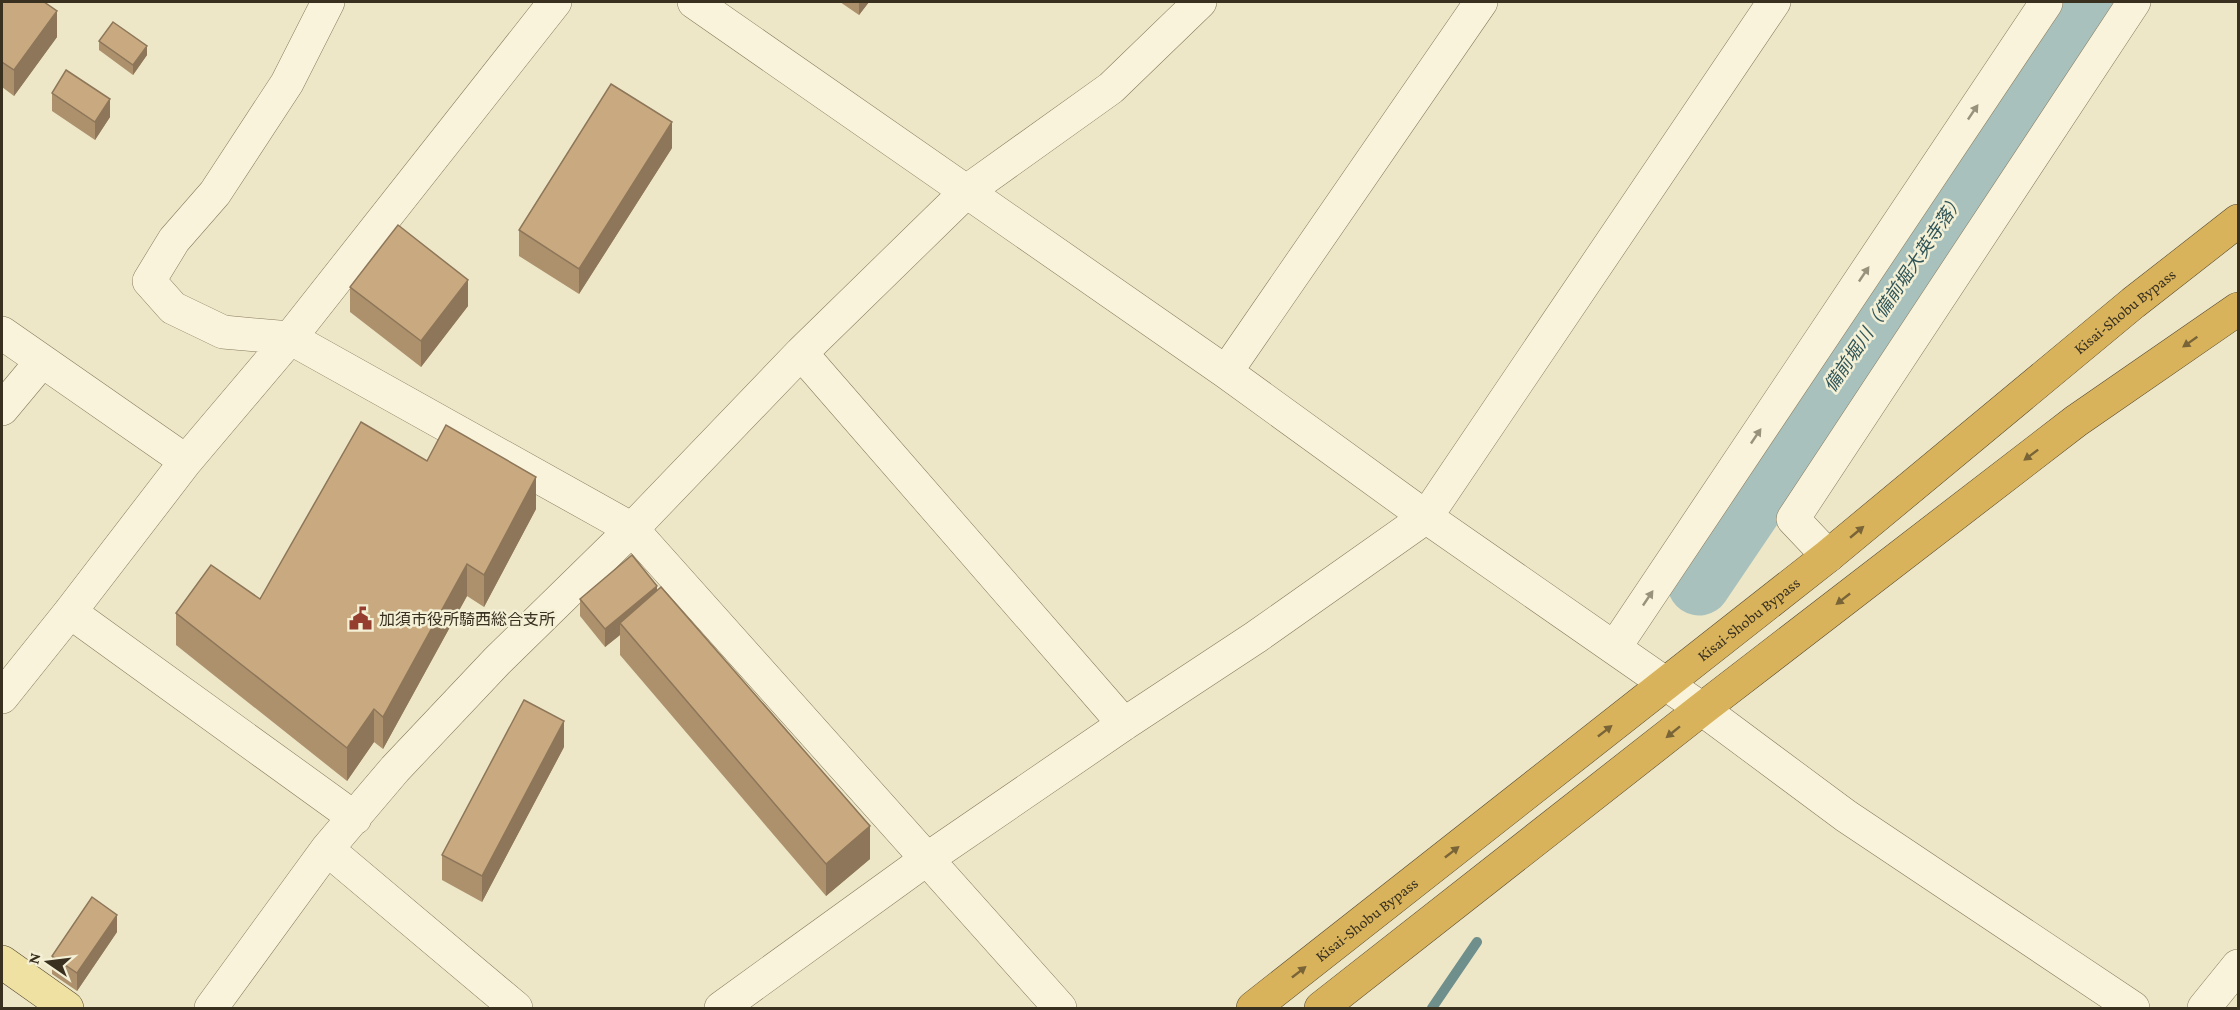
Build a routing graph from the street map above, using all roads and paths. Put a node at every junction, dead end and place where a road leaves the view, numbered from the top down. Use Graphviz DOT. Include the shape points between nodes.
graph roads {
  1 [pos="328,2"];
  2 [pos="555,2"];
  3 [pos="694,2"];
  4 [pos="1481,2"];
  5 [pos="1774,2"];
  6 [pos="2045,2"];
  7 [pos="2134,2"];
  8 [pos="1195,3"];
  9 [pos="967,191"];
  10 [pos="2238,221"];
  11 [pos="2238,309"];
  12 [pos="2,333"];
  13 [pos="290,338"];
  14 [pos="801,353"];
  15 [pos="42,361"];
  16 [pos="1226,372"];
  17 [pos="2,409"];
  18 [pos="186,461"];
  19 [pos="1426,517"];
  20 [pos="632,529"];
  21 [pos="1828,556"];
  22 [pos="70,612"];
  23 [pos="1615,647"];
  24 [pos="1665,684"];
  25 [pos="2,697"];
  26 [pos="1702,709"];
  27 [pos="1124,724"];
  28 [pos="355,818"];
  29 [pos="327,849"];
  30 [pos="927,859"];
  31 [pos="2,962"];
  32 [pos="2238,966"];
  33 [pos="67,1008"];
  34 [pos="211,1008"];
  35 [pos="516,1008"];
  36 [pos="722,1008"];
  37 [pos="1060,1008"];
  38 [pos="1253,1008"];
  39 [pos="1321,1008"];
  40 [pos="2133,1008"];
  41 [pos="2204,1008"];
  1 -- 13 [label="street" via="287,83 215,193 174,240 149,281 173,308 223,332"];
  2 -- 13 [label="street"];
  3 -- 9 [label="street"];
  4 -- 16 [label="street"];
  5 -- 19 [label="street"];
  23 -- 6 [label="street, one-way"];
  7 -- 21 [label="street" via="1792,519"];
  8 -- 9 [label="street" via="1111,88"];
  9 -- 14 [label="street"];
  9 -- 16 [label="street"];
  21 -- 10 [label="highway, Kisai-Shobu Bypass, one-way" via="2124,310"];
  11 -- 26 [label="highway, one-way" via="2076,421"];
  12 -- 15 [label="street"];
  13 -- 18 [label="street"];
  13 -- 20 [label="street"];
  14 -- 20 [label="street"];
  14 -- 27 [label="street"];
  15 -- 17 [label="street"];
  15 -- 18 [label="street"];
  16 -- 19 [label="street"];
  18 -- 22 [label="street"];
  19 -- 23 [label="street"];
  19 -- 27 [label="street"];
  20 -- 28 [label="street" via="497,661 395,769"];
  20 -- 30 [label="street"];
  21 -- 24 [label="highway, Kisai-Shobu Bypass"];
  22 -- 25 [label="street"];
  22 -- 28 [label="street"];
  23 -- 24 [label="street"];
  24 -- 26 [label="street"];
  38 -- 24 [label="highway, Kisai-Shobu Bypass, one-way"];
  26 -- 39 [label="highway, one-way"];
  26 -- 40 [label="street" via="1846,816"];
  27 -- 30 [label="street"];
  28 -- 29 [label="street"];
  29 -- 34 [label="street"];
  29 -- 35 [label="street"];
  30 -- 36 [label="street"];
  30 -- 37 [label="street"];
  31 -- 33 [label="main road"];
  32 -- 41 [label="street"];
}
